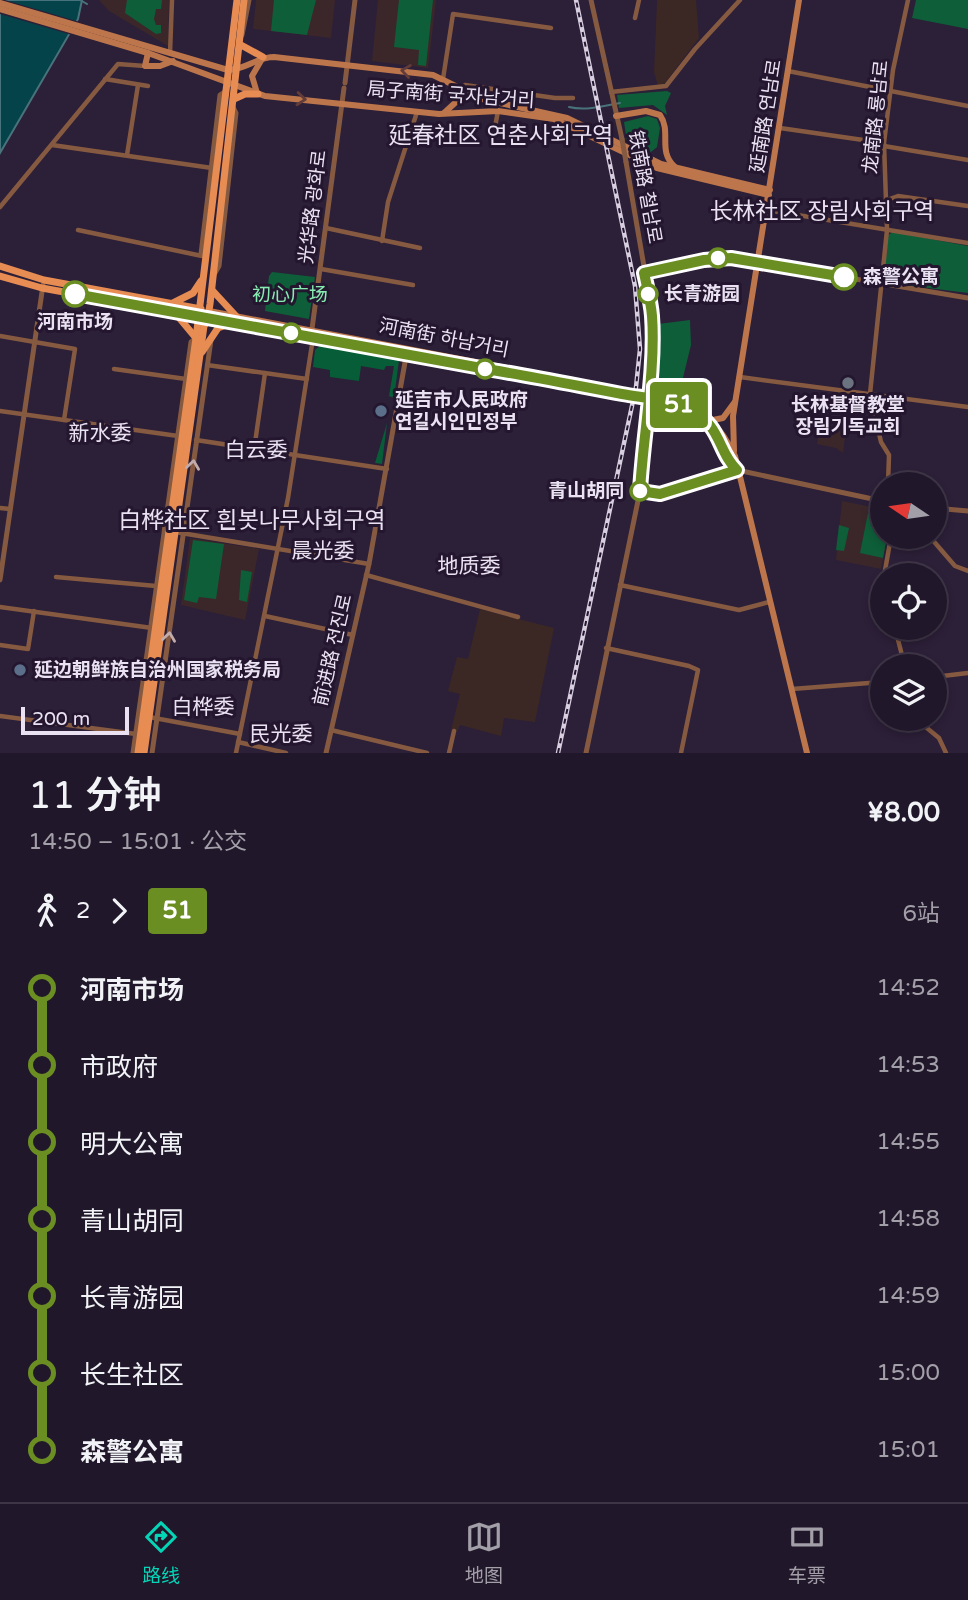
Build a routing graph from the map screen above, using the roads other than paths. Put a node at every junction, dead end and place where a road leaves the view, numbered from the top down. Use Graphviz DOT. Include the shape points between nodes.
graph roads {
  1 [pos="172,0"];
  2 [pos="237,0"];
  3 [pos="246,0"];
  4 [pos="355,0"];
  5 [pos="591,0"];
  6 [pos="639,0"];
  7 [pos="740,0"];
  8 [pos="799,0"];
  9 [pos="908,0"];
  10 [pos="0,3"];
  11 [pos="0,9"];
  12 [pos="635,18"];
  13 [pos="551,28"];
  14 [pos="86,31"];
  15 [pos="241,42"];
  16 [pos="148,53"];
  17 [pos="170,53"];
  18 [pos="263,57"];
  19 [pos="173,61"];
  20 [pos="347,64"];
  21 [pos="145,66"];
  22 [pos="228,70"];
  23 [pos="237,70"];
  24 [pos="788,71"];
  25 [pos="105,79"];
  26 [pos="232,81"];
  27 [pos="446,81"];
  28 [pos="138,85"];
  29 [pos="464,85"];
  30 [pos="148,86"];
  31 [pos="226,91"];
  32 [pos="502,91"];
  33 [pos="891,91"];
  34 [pos="611,93"];
  35 [pos="258,94"];
  36 [pos="573,97"];
  37 [pos="233,103"];
  38 [pos="342,103"];
  39 [pos="968,106"];
  40 [pos="499,107"];
  41 [pos="417,111"];
  42 [pos="615,113"];
  43 [pos="442,114"];
  44 [pos="495,127"];
  45 [pos="780,128"];
  46 [pos="52,145"];
  47 [pos="664,145"];
  48 [pos="884,145"];
  49 [pos="639,154"];
  50 [pos="127,155"];
  51 [pos="968,160"];
  52 [pos="212,168"];
  53 [pos="676,168"];
  54 [pos="770,192"];
  55 [pos="884,201"];
  56 [pos="968,206"];
  57 [pos="0,207"];
  58 [pos="766,210"];
  59 [pos="326,228"];
  60 [pos="78,230"];
  61 [pos="887,230"];
  62 [pos="382,240"];
  63 [pos="968,243"];
  64 [pos="420,248"];
  65 [pos="206,257"];
  66 [pos="758,262"];
  67 [pos="0,266"];
  68 [pos="321,270"];
  69 [pos="644,273"];
  70 [pos="204,274"];
  71 [pos="0,276"];
  72 [pos="43,284"];
  73 [pos="881,284"];
  74 [pos="413,285"];
  75 [pos="212,290"];
  76 [pos="968,298"];
  77 [pos="173,303"];
  78 [pos="165,310"];
  79 [pos="199,313"];
  80 [pos="208,315"];
  81 [pos="234,320"];
  82 [pos="312,329"];
  83 [pos="0,336"];
  84 [pos="211,337"];
  85 [pos="313,337"];
  86 [pos="196,338"];
  87 [pos="33,342"];
  88 [pos="407,351"];
  89 [pos="200,355"];
  90 [pos="207,365"];
  91 [pos="114,369"];
  92 [pos="265,373"];
  93 [pos="740,377"];
  94 [pos="186,379"];
  95 [pos="307,379"];
  96 [pos="870,394"];
  97 [pos="735,402"];
  98 [pos="968,407"];
  99 [pos="0,411"];
  100 [pos="24,414"];
  101 [pos="64,420"];
  102 [pos="712,424"];
  103 [pos="186,438"];
  104 [pos="254,450"];
  105 [pos="295,456"];
  106 [pos="735,456"];
  107 [pos="387,469"];
  108 [pos="737,470"];
  109 [pos="888,472"];
  110 [pos="640,491"];
  111 [pos="870,498"];
  112 [pos="0,508"];
  113 [pos="10,509"];
  114 [pos="947,509"];
  115 [pos="968,511"];
  116 [pos="179,532"];
  117 [pos="277,549"];
  118 [pos="941,550"];
  119 [pos="369,564"];
  120 [pos="968,571"];
  121 [pos="366,575"];
  122 [pos="56,577"];
  123 [pos="0,580"];
  124 [pos="620,585"];
  125 [pos="156,586"];
  126 [pos="769,602"];
  127 [pos="0,607"];
  128 [pos="34,611"];
  129 [pos="265,616"];
  130 [pos="518,617"];
  131 [pos="153,628"];
  132 [pos="353,635"];
  133 [pos="0,645"];
  134 [pos="606,648"];
  135 [pos="968,673"];
  136 [pos="947,675"];
  137 [pos="870,683"];
  138 [pos="792,689"];
  139 [pos="142,708"];
  140 [pos="0,716"];
  141 [pos="153,718"];
  142 [pos="331,730"];
  143 [pos="454,731"];
  144 [pos="931,731"];
  145 [pos="135,734"];
  146 [pos="240,734"];
  147 [pos="238,742"];
  148 [pos="136,753"];
  149 [pos="144,753"];
  150 [pos="152,753"];
  151 [pos="236,753"];
  152 [pos="286,753"];
  153 [pos="326,753"];
  154 [pos="427,753"];
  155 [pos="449,753"];
  156 [pos="586,753"];
  157 [pos="681,753"];
  158 [pos="807,753"];
  159 [pos="946,753"];
  1 -- 17 [label="street"];
  2 -- 22 [label="main road"];
  3 -- 15 [label="main road"];
  4 -- 20 [label="street, 光华路 광화로"];
  5 -- 34 [label="street, 铁南路 철남로"];
  6 -- 12 [label="street"];
  7 -- 34 [label="street" via="666,86"];
  8 -- 24 [label="main road, 延南路 연남로"];
  9 -- 33 [label="street, 龙南路 룡남로"];
  10 -- 14 [label="main road"];
  11 -- 14 [label="main road"];
  13 -- 27 [label="street" via="453,14"];
  14 -- 16 [label="main road, 局子南街 국자남거리"];
  14 -- 17 [label="main road"];
  15 -- 18 [label="main road"];
  15 -- 23 [label="main road"];
  16 -- 19 [label="main road, 局子南街 국자남거리"];
  16 -- 21 [label="main road"];
  17 -- 22 [label="main road"];
  18 -- 20 [label="main road, 局子南街 국자남거리"];
  18 -- 23 [label="main road"];
  18 -- 35 [label="main road" via="252,76"];
  19 -- 21 [label="main road"];
  19 -- 26 [label="main road, 局子南街 국자남거리"];
  27 -- 20 [label="main road, 局子南街 국자남거리, one-way" via="433,75"];
  20 -- 38 [label="street, 光华路 광화로"];
  21 -- 25 [label="street" via="121,62"];
  22 -- 23 [label="main road"];
  22 -- 26 [label="main road"];
  23 -- 26 [label="main road"];
  24 -- 33 [label="street"];
  24 -- 45 [label="main road, 延南路 연남로"];
  25 -- 28 [label="street"];
  25 -- 46 [label="street"];
  26 -- 31 [label="main road"];
  26 -- 35 [label="main road, 局子南街 국자남거리"];
  26 -- 37 [label="main road"];
  27 -- 40 [label="main road, 局子南街 국자남거리"];
  27 -- 43 [label="main road" via="457,100"];
  28 -- 30 [label="street"];
  28 -- 50 [label="street"];
  29 -- 32 [label="street"];
  31 -- 52 [label="street" via="220,95"];
  31 -- 65 [label="main road"];
  32 -- 36 [label="street"];
  32 -- 40 [label="street"];
  33 -- 39 [label="street"];
  33 -- 48 [label="street, 龙南路 룡남로"];
  34 -- 42 [label="street, 铁南路 철남로"];
  35 -- 37 [label="main road" via="245,94"];
  35 -- 38 [label="main road, 局子南街 국자남거리, one-way"];
  37 -- 75 [label="main road"];
  38 -- 41 [label="main road, 局子南街 국자남거리"];
  38 -- 59 [label="street, 光华路 광화로"];
  40 -- 43 [label="main road, 局子南街 국자남거리"];
  40 -- 44 [label="street"];
  40 -- 49 [label="main road, 局子南街 국자남거리" via="567,118"];
  40 -- 54 [label="main road, 局子南街 국자남거리" via="554,119 657,169"];
  41 -- 43 [label="main road, 局子南街 국자남거리"];
  41 -- 62 [label="street" via="388,202"];
  42 -- 47 [label="main road" via="657,113 664,122"];
  42 -- 69 [label="street, 铁南路 철남로, bridge"];
  45 -- 48 [label="street"];
  45 -- 54 [label="main road, 延南路 연남로"];
  46 -- 50 [label="street"];
  46 -- 57 [label="street"];
  47 -- 49 [label="main road" via="656,154"];
  47 -- 53 [label="main road" via="666,157"];
  48 -- 51 [label="street"];
  48 -- 55 [label="street, 龙南路 룡남로"];
  49 -- 53 [label="main road, 局子南街 국자남거리"];
  50 -- 52 [label="street"];
  52 -- 65 [label="street" via="201,254"];
  53 -- 54 [label="main road, 局子南街 국자남거리"];
  54 -- 58 [label="main road, 延南路 연남로"];
  55 -- 56 [label="street" via="898,196"];
  55 -- 61 [label="street, 龙南路 룡남로"];
  58 -- 61 [label="street"];
  58 -- 66 [label="main road, 延南路 연남로"];
  59 -- 62 [label="street"];
  59 -- 68 [label="street, 光华路 광화로"];
  60 -- 65 [label="street"];
  61 -- 63 [label="street"];
  61 -- 73 [label="street, 龙南路 룡남로"];
  62 -- 64 [label="street"];
  65 -- 70 [label="main road"];
  66 -- 69 [label="street" via="720,258"];
  66 -- 73 [label="street"];
  66 -- 93 [label="main road, 延南路 연남로"];
  67 -- 72 [label="main road, 河南街 하남거리"];
  68 -- 74 [label="street"];
  68 -- 82 [label="street, 光华路 광화로"];
  69 -- 110 [label="street, 铁南路 철남로, bridge" via="652,324"];
  70 -- 77 [label="main road" via="193,293"];
  70 -- 79 [label="main road"];
  71 -- 72 [label="main road, 河南街 하남거리"];
  72 -- 77 [label="main road, 河南街 하남거리"];
  72 -- 78 [label="main road, 河南街 하남거리"];
  72 -- 87 [label="street"];
  73 -- 76 [label="street"];
  73 -- 96 [label="street, 龙南路 룡남로"];
  75 -- 80 [label="main road"];
  75 -- 81 [label="main road"];
  77 -- 79 [label="main road, 河南街 하남거리"];
  78 -- 79 [label="main road, 河南街 하남거리"];
  78 -- 86 [label="main road" via="181,318"];
  79 -- 80 [label="main road, 河南街 하남거리"];
  79 -- 86 [label="main road"];
  80 -- 81 [label="main road, 河南街 하남거리"];
  80 -- 89 [label="main road"];
  81 -- 82 [label="main road, 河南街 하남거리"];
  81 -- 84 [label="main road" via="220,325"];
  81 -- 85 [label="main road, 河南街 하남거리"];
  82 -- 88 [label="main road, 河南街 하남거리"];
  83 -- 87 [label="street"];
  84 -- 89 [label="main road"];
  84 -- 90 [label="street"];
  85 -- 88 [label="main road, 河南街 하남거리"];
  85 -- 95 [label="street"];
  86 -- 94 [label="street" via="191,342"];
  86 -- 103 [label="main road"];
  87 -- 100 [label="street"];
  87 -- 101 [label="street" via="75,349"];
  88 -- 102 [label="main road, 河南街 하남거리" via="672,403"];
  88 -- 107 [label="street, 前进路 전진로"];
  89 -- 103 [label="main road"];
  90 -- 92 [label="street"];
  90 -- 103 [label="street"];
  91 -- 94 [label="street"];
  92 -- 95 [label="street"];
  92 -- 104 [label="street"];
  93 -- 96 [label="street"];
  93 -- 97 [label="main road, 延南路 연남로"];
  94 -- 103 [label="street"];
  95 -- 105 [label="street"];
  96 -- 98 [label="street"];
  96 -- 109 [label="street, 龙南路 룡남로" via="881,442 889,455"];
  97 -- 102 [label="main road"];
  97 -- 106 [label="main road, 延南路 연남로"];
  99 -- 100 [label="street"];
  100 -- 101 [label="street"];
  100 -- 113 [label="street"];
  101 -- 103 [label="street"];
  102 -- 106 [label="main road"];
  102 -- 108 [label="main road"];
  103 -- 104 [label="street"];
  116 -- 103 [label="main road, one-way"];
  103 -- 125 [label="street"];
  103 -- 131 [label="main road"];
  104 -- 105 [label="street"];
  105 -- 107 [label="street"];
  105 -- 117 [label="street"];
  106 -- 108 [label="main road"];
  107 -- 119 [label="street, 前进路 전진로"];
  108 -- 110 [label="street" via="660,494"];
  108 -- 111 [label="street"];
  108 -- 126 [label="main road"];
  110 -- 124 [label="street, 铁南路 철남로"];
  112 -- 113 [label="street"];
  113 -- 123 [label="street"];
  114 -- 115 [label="street"];
  116 -- 117 [label="street"];
  141 -- 116 [label="main road, one-way"];
  117 -- 119 [label="street"];
  117 -- 129 [label="street"];
  118 -- 120 [label="street" via="955,566"];
  119 -- 121 [label="street, 前进路 전진로"];
  121 -- 130 [label="street"];
  121 -- 132 [label="street, 前进路 전진로"];
  122 -- 125 [label="street"];
  124 -- 126 [label="street" via="739,610"];
  124 -- 134 [label="street, 铁南路 철남로"];
  125 -- 131 [label="street"];
  126 -- 138 [label="main road"];
  127 -- 128 [label="street"];
  128 -- 131 [label="street"];
  128 -- 133 [label="street" via="29,649"];
  129 -- 132 [label="street"];
  129 -- 146 [label="street"];
  131 -- 139 [label="main road"];
  132 -- 142 [label="street, 前进路 전진로"];
  134 -- 156 [label="street, 铁南路 철남로"];
  134 -- 157 [label="street" via="698,670"];
  135 -- 136 [label="street"];
  137 -- 138 [label="street"];
  138 -- 158 [label="main road"];
  139 -- 145 [label="street"];
  139 -- 148 [label="main road"];
  140 -- 145 [label="street"];
  141 -- 146 [label="street"];
  141 -- 149 [label="main road"];
  141 -- 150 [label="street"];
  142 -- 153 [label="street, 前进路 전진로"];
  142 -- 154 [label="street"];
  143 -- 155 [label="street"];
  144 -- 159 [label="street"];
  145 -- 148 [label="street"];
  146 -- 147 [label="street"];
  147 -- 151 [label="street"];
  147 -- 152 [label="street"];
}
